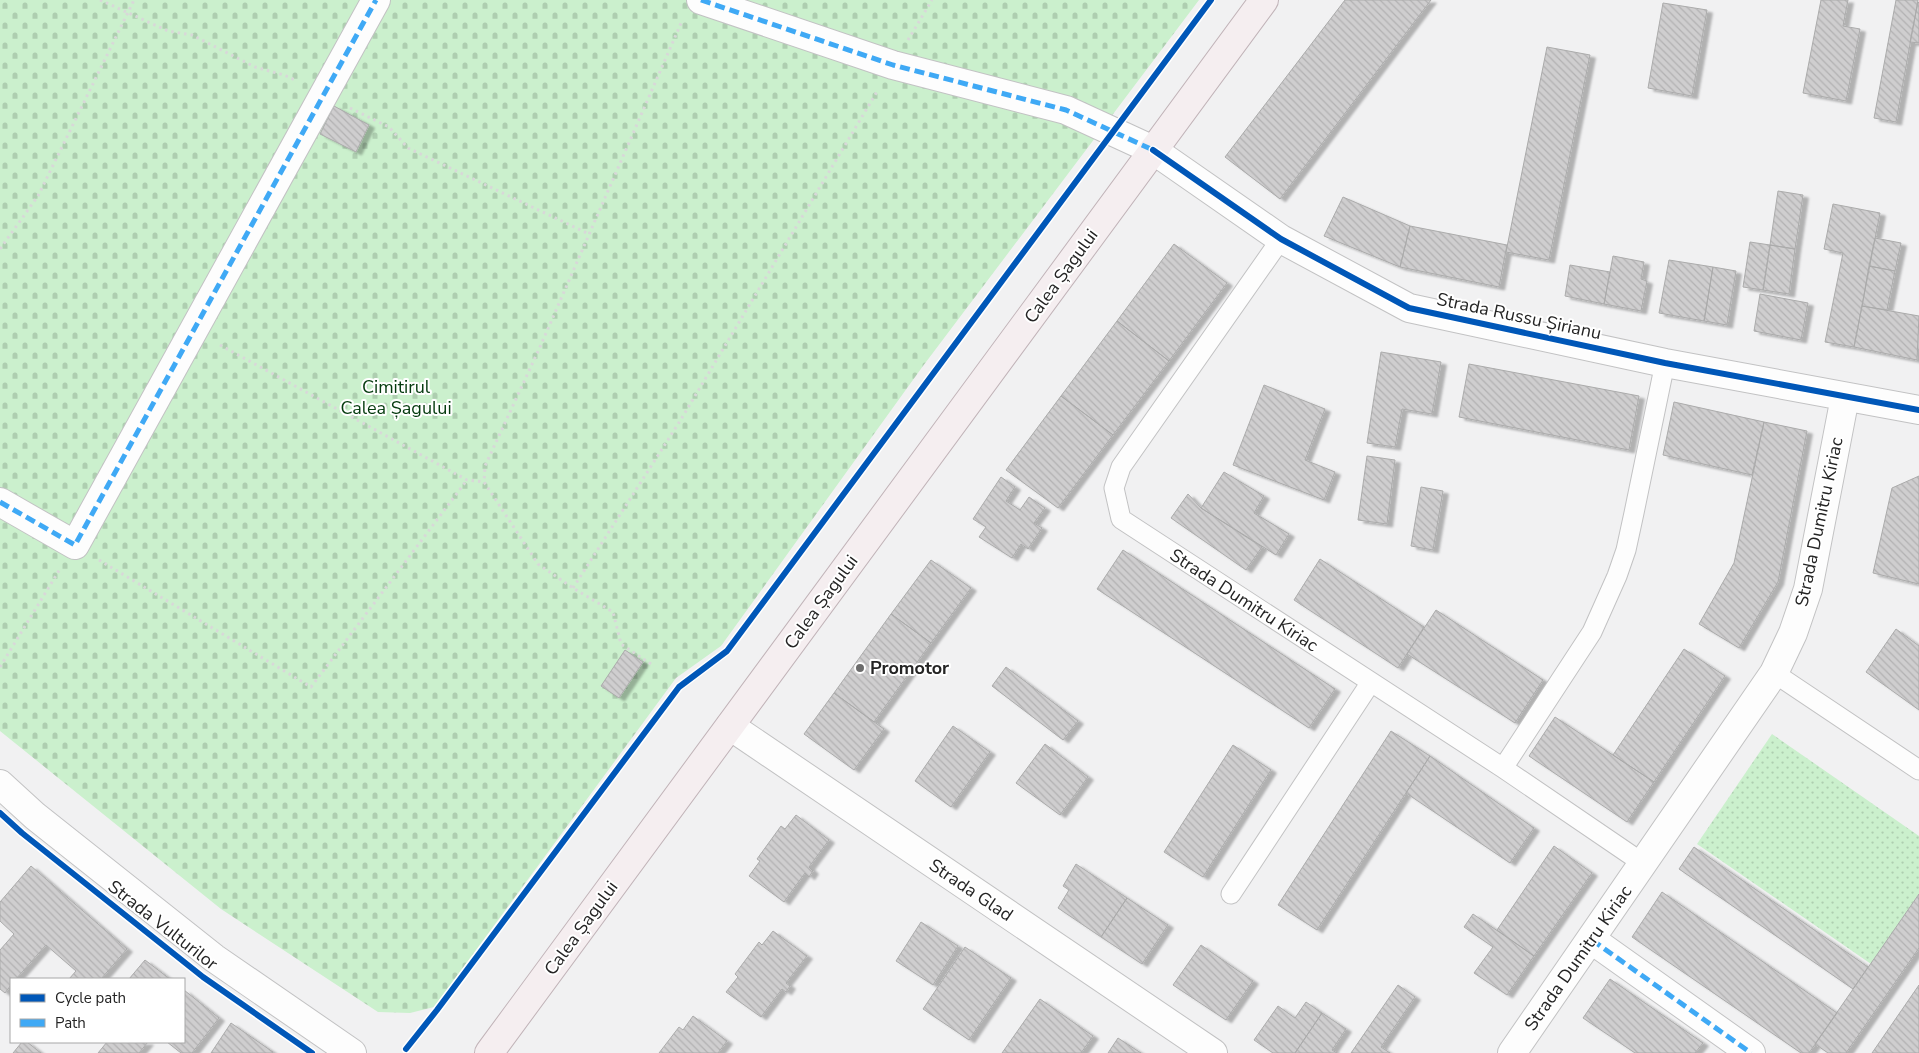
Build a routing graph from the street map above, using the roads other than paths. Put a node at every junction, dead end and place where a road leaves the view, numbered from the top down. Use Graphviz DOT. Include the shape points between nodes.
graph roads {
  1 [pos="376,0"];
  2 [pos="1264,0"];
  3 [pos="692,9"];
  4 [pos="1153,150"];
  5 [pos="1280,239"];
  6 [pos="1665,363"];
  7 [pos="1846,397"];
  8 [pos="1919,410"];
  9 [pos="0,502"];
  10 [pos="1774,673"];
  11 [pos="1371,682"];
  12 [pos="730,726"];
  13 [pos="1503,768"];
  14 [pos="1919,770"];
  15 [pos="0,784"];
  16 [pos="1644,864"];
  17 [pos="1231,894"];
  18 [pos="1592,940"];
  19 [pos="352,1053"];
  20 [pos="489,1053"];
  21 [pos="1213,1053"];
  22 [pos="1512,1053"];
  23 [pos="1751,1053"];
  1 -- 9 [label="street" via="75,545"];
  2 -- 4 [label="main road, Calea Șagului"];
  3 -- 4 [label="street, Strada Russu Șirianu" via="1066,110"];
  4 -- 5 [label="street, Strada Russu Șirianu"];
  4 -- 12 [label="main road, Calea Șagului"];
  5 -- 6 [label="street, Strada Russu Șirianu" via="1409,308"];
  5 -- 11 [label="lane, Strada Dumitru Kiriac" via="1121,467 1114,488 1121,519"];
  6 -- 7 [label="street, Strada Russu Șirianu"];
  6 -- 13 [label="lane" via="1626,550 1617,576 1592,632"];
  7 -- 8 [label="street, Strada Russu Șirianu"];
  7 -- 10 [label="street, Strada Dumitru Kiriac" via="1808,589 1793,633"];
  10 -- 14 [label="lane"];
  10 -- 16 [label="street, Strada Dumitru Kiriac"];
  11 -- 13 [label="lane, Strada Dumitru Kiriac"];
  11 -- 17 [label="lane"];
  12 -- 20 [label="main road, Calea Șagului"];
  12 -- 21 [label="street, Strada Glad"];
  13 -- 16 [label="lane, Strada Dumitru Kiriac"];
  15 -- 19 [label="street, Strada Vulturilor" via="35,816 214,958"];
  16 -- 18 [label="street, Strada Dumitru Kiriac"];
  18 -- 22 [label="street, Strada Dumitru Kiriac"];
  18 -- 23 [label="street"];
}
